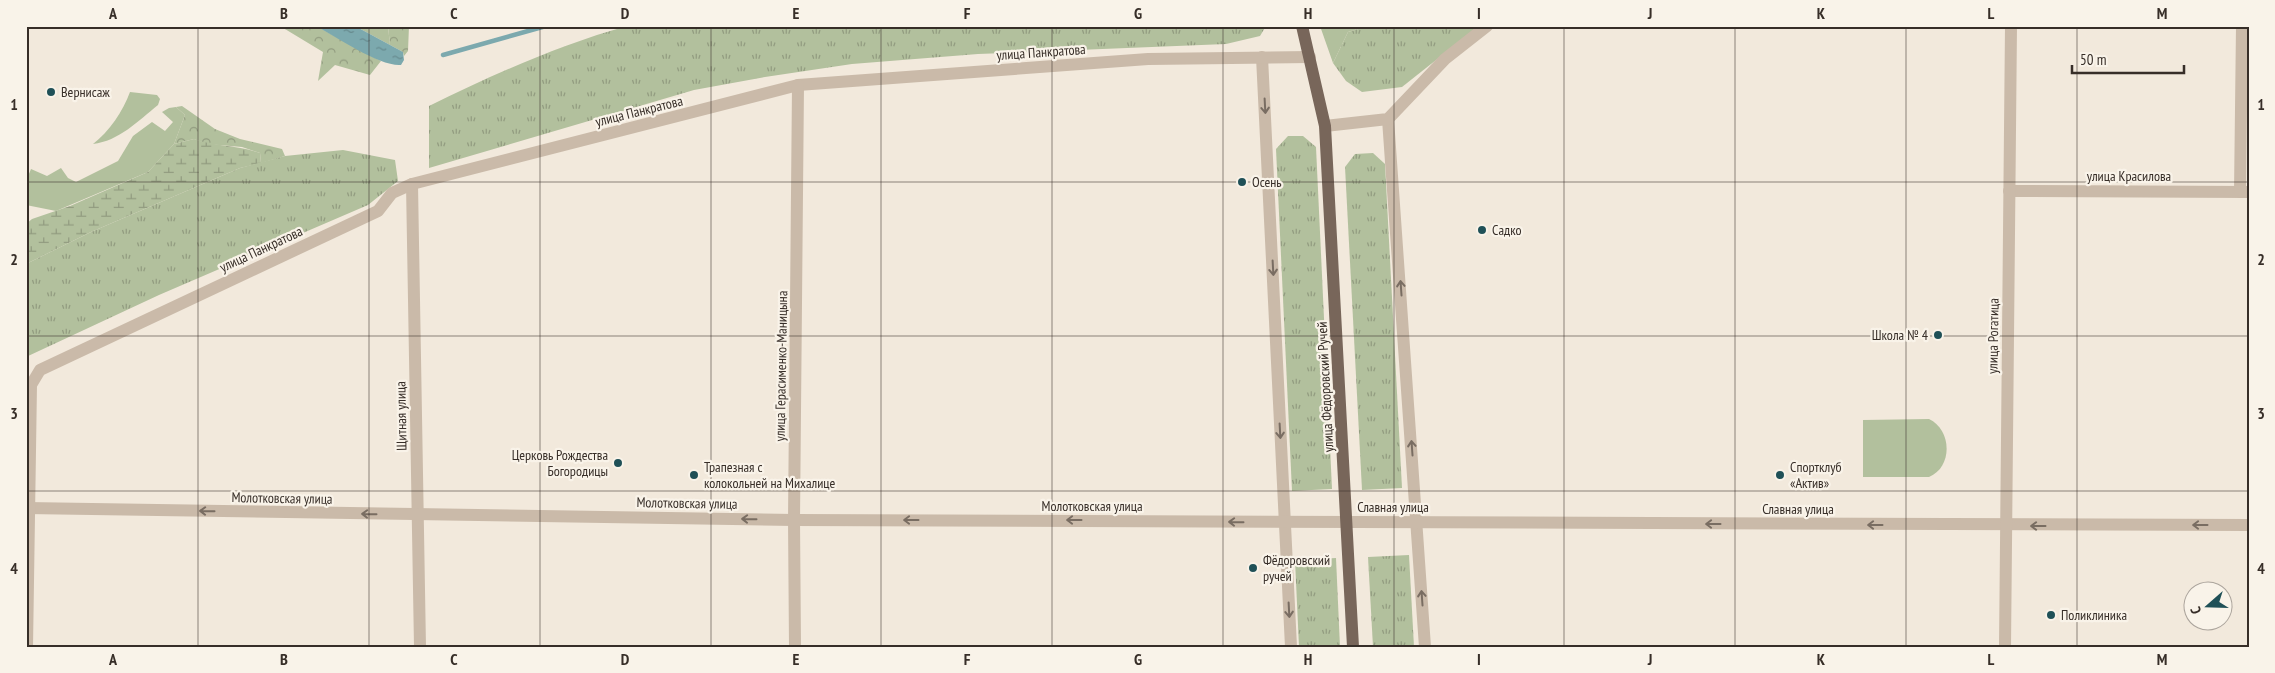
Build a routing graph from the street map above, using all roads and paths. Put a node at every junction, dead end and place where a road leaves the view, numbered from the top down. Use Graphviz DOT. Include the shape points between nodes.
graph roads {
  1 [pos="1302,26"];
  2 [pos="1487,26"];
  3 [pos="2011,26"];
  4 [pos="2242,26"];
  5 [pos="1310,56"];
  6 [pos="1262,57"];
  7 [pos="798,85"];
  8 [pos="1388,119"];
  9 [pos="1325,126"];
  10 [pos="412,184"];
  11 [pos="2009,191"];
  12 [pos="2244,192"];
  13 [pos="27,508"];
  14 [pos="418,515"];
  15 [pos="794,520"];
  16 [pos="1285,522"];
  17 [pos="1347,522"];
  18 [pos="1417,522"];
  19 [pos="2249,525"];
  20 [pos="2006,526"];
  21 [pos="27,647"];
  22 [pos="420,647"];
  23 [pos="795,647"];
  24 [pos="1291,647"];
  25 [pos="1353,647"];
  26 [pos="1425,647"];
  27 [pos="2004,647"];
  1 -- 5 [label="main road, улица Фёдоровский Ручей"];
  2 -- 8 [label="street" via="1444,59"];
  3 -- 11 [label="street, улица Рогатица"];
  4 -- 12 [label="street"];
  5 -- 6 [label="street, улица Панкратова"];
  5 -- 9 [label="main road, улица Фёдоровский Ручей"];
  6 -- 7 [label="street, улица Панкратова" via="1148,59"];
  6 -- 16 [label="street, one-way"];
  7 -- 10 [label="street, улица Панкратова"];
  7 -- 15 [label="street, улица Герасименко-Маницына"];
  8 -- 9 [label="street"];
  18 -- 8 [label="street, one-way"];
  9 -- 17 [label="main road, улица Фёдоровский Ручей"];
  10 -- 13 [label="street, улица Панкратова" via="392,193 378,211 40,370 31,385"];
  10 -- 14 [label="street, Щитная улица"];
  11 -- 12 [label="street, улица Красилова"];
  11 -- 20 [label="street, улица Рогатица"];
  14 -- 13 [label="street, Молотковская улица, one-way"];
  13 -- 21 [label="street"];
  15 -- 14 [label="street, Молотковская улица, one-way"];
  14 -- 22 [label="street, Щитная улица"];
  16 -- 15 [label="street, Молотковская улица, one-way"];
  15 -- 23 [label="street, улица Герасименко-Маницына"];
  16 -- 17 [label="street, Молотковская улица"];
  16 -- 24 [label="street, one-way"];
  17 -- 18 [label="street, Славная улица"];
  17 -- 25 [label="main road, улица Фёдоровский Ручей"];
  20 -- 18 [label="street, Славная улица, one-way"];
  26 -- 18 [label="street, one-way"];
  19 -- 20 [label="street, Славная улица, one-way"];
  20 -- 27 [label="street, улица Рогатица"];
}
